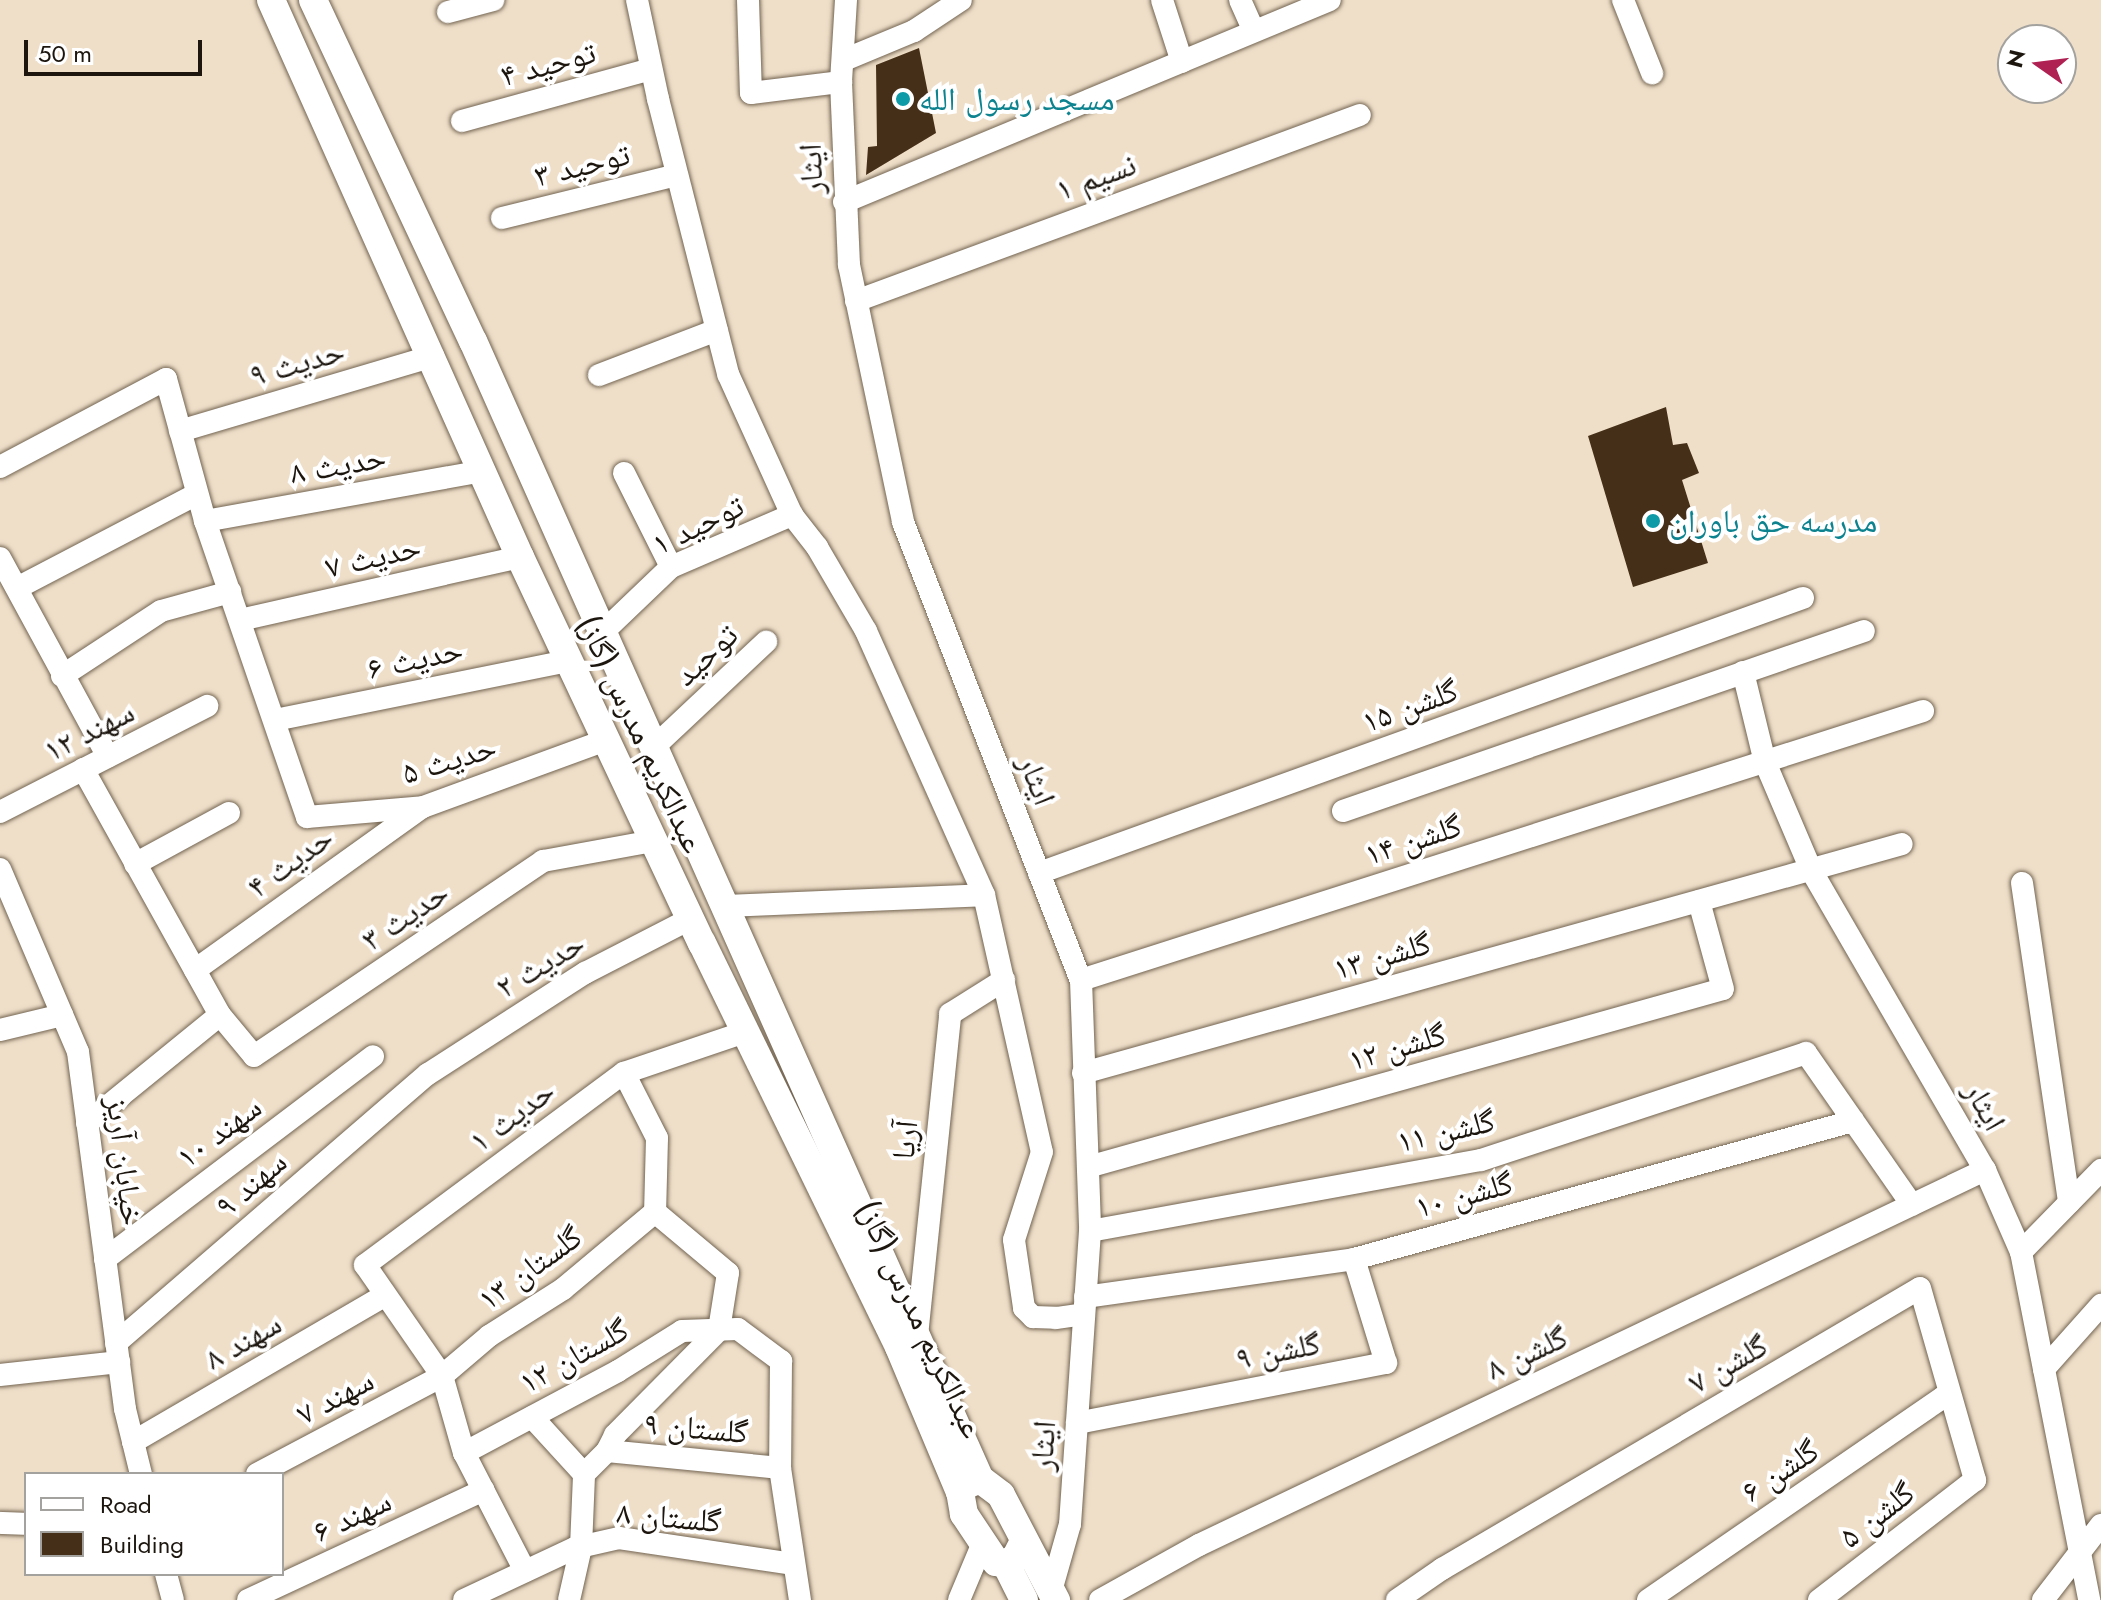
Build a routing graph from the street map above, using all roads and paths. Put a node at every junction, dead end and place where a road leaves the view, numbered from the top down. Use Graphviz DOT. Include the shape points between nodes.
graph roads {
  1 [pos="271,0"];
  2 [pos="313,0"];
  3 [pos="493,0"];
  4 [pos="637,0"];
  5 [pos="748,0"];
  6 [pos="846,0"];
  7 [pos="961,0"];
  8 [pos="1162,0"];
  9 [pos="1240,0"];
  10 [pos="1330,0"];
  11 [pos="1623,0"];
  12 [pos="448,12"];
  13 [pos="1254,31"];
  14 [pos="1182,62"];
  15 [pos="651,69"];
  16 [pos="842,71"];
  17 [pos="1652,73"];
  18 [pos="1360,115"];
  19 [pos="462,121"];
  20 [pos="677,175"];
  21 [pos="844,202"];
  22 [pos="502,218"];
  23 [pos="856,301"];
  24 [pos="717,330"];
  25 [pos="433,356"];
  26 [pos="599,375"];
  27 [pos="180,431"];
  28 [pos="0,467"];
  29 [pos="482,471"];
  30 [pos="624,473"];
  31 [pos="197,494"];
  32 [pos="792,515"];
  33 [pos="205,521"];
  34 [pos="520,557"];
  35 [pos="0,558"];
  36 [pos="671,567"];
  37 [pos="17,588"];
  38 [pos="230,592"];
  39 [pos="1803,598"];
  40 [pos="240,620"];
  41 [pos="1864,631"];
  42 [pos="603,632"];
  43 [pos="766,642"];
  44 [pos="568,661"];
  45 [pos="1743,672"];
  46 [pos="62,676"];
  47 [pos="207,706"];
  48 [pos="1923,711"];
  49 [pos="275,720"];
  50 [pos="606,740"];
  51 [pos="654,747"];
  52 [pos="108,757"];
  53 [pos="1765,762"];
  54 [pos="83,769"];
  55 [pos="423,807"];
  56 [pos="1343,811"];
  57 [pos="0,812"];
  58 [pos="229,813"];
  59 [pos="653,841"];
  60 [pos="1902,844"];
  61 [pos="135,864"];
  62 [pos="0,869"];
  63 [pos="1811,870"];
  64 [pos="1039,873"];
  65 [pos="2022,883"];
  66 [pos="5,894"];
  67 [pos="984,895"];
  68 [pos="1699,901"];
  69 [pos="725,906"];
  70 [pos="690,919"];
  71 [pos="195,970"];
  72 [pos="1004,980"];
  73 [pos="1081,980"];
  74 [pos="62,1015"];
  75 [pos="220,1015"];
  76 [pos="0,1030"];
  77 [pos="745,1032"];
  78 [pos="373,1056"];
  79 [pos="624,1073"];
  80 [pos="1083,1073"];
  81 [pos="428,1074"];
  82 [pos="1853,1121"];
  83 [pos="87,1123"];
  84 [pos="1088,1167"];
  85 [pos="1985,1170"];
  86 [pos="2101,1170"];
  87 [pos="2069,1203"];
  88 [pos="1912,1205"];
  89 [pos="655,1212"];
  90 [pos="1090,1231"];
  91 [pos="2021,1252"];
  92 [pos="105,1259"];
  93 [pos="1354,1259"];
  94 [pos="384,1296"];
  95 [pos="2101,1305"];
  96 [pos="1085,1306"];
  97 [pos="719,1330"];
  98 [pos="917,1336"];
  99 [pos="118,1352"];
  100 [pos="2044,1369"];
  101 [pos="0,1375"];
  102 [pos="442,1376"];
  103 [pos="1948,1394"];
  104 [pos="532,1417"];
  105 [pos="1077,1423"];
  106 [pos="133,1442"];
  107 [pos="607,1451"];
  108 [pos="464,1453"];
  109 [pos="780,1468"];
  110 [pos="140,1472"];
  111 [pos="261,1472"];
  112 [pos="584,1474"];
  113 [pos="1975,1480"];
  114 [pos="970,1485"];
  115 [pos="484,1490"];
  116 [pos="0,1523"];
  117 [pos="24,1524"];
  118 [pos="2101,1525"];
  119 [pos="1024,1541"];
  120 [pos="982,1545"];
  121 [pos="581,1547"];
  122 [pos="2081,1552"];
  123 [pos="794,1564"];
  124 [pos="1006,1564"];
  125 [pos="525,1571"];
  126 [pos="167,1576"];
  127 [pos="499,1592"];
  128 [pos="1054,1595"];
  129 [pos="173,1600"];
  130 [pos="248,1600"];
  131 [pos="464,1600"];
  132 [pos="569,1600"];
  133 [pos="800,1600"];
  134 [pos="959,1600"];
  135 [pos="1024,1600"];
  136 [pos="1100,1600"];
  137 [pos="1397,1600"];
  138 [pos="1648,1600"];
  139 [pos="1819,1600"];
  140 [pos="2043,1600"];
  141 [pos="2089,1600"];
  1 -- 25 [label="street, عبدالکریم مدرس (گاز)"];
  2 -- 42 [label="street, عبدالکریم مدرس (گاز)"];
  3 -- 12 [label="street"];
  4 -- 15 [label="street, گلشن ۱۰"];
  5 -- 16 [label="street" via="751,93"];
  6 -- 16 [label="street, ایثار"];
  7 -- 16 [label="street"];
  8 -- 14 [label="street"];
  9 -- 13 [label="street"];
  10 -- 13 [label="street"];
  11 -- 17 [label="street"];
  13 -- 14 [label="street"];
  14 -- 21 [label="street"];
  15 -- 19 [label="street, توحید ۴"];
  15 -- 20 [label="street, گلشن ۱۰"];
  16 -- 21 [label="street, ایثار"];
  18 -- 23 [label="street, نسیم ۱"];
  20 -- 22 [label="street, توحید ۳"];
  20 -- 24 [label="street, گلشن ۱۰"];
  21 -- 23 [label="street, ایثار"];
  23 -- 64 [label="street, ایثار" via="903,522"];
  24 -- 26 [label="street"];
  24 -- 32 [label="street, گلشن ۱۰" via="728,374"];
  25 -- 27 [label="street, حدیث ۹"];
  25 -- 29 [label="street, عبدالکریم مدرس (گاز)"];
  27 -- 28 [label="street" via="166,379"];
  27 -- 31 [label="street"];
  29 -- 33 [label="street, حدیث ۸"];
  29 -- 34 [label="street, عبدالکریم مدرس (گاز)"];
  30 -- 36 [label="street"];
  31 -- 33 [label="street"];
  31 -- 37 [label="street"];
  32 -- 36 [label="street, توحید ۱"];
  32 -- 67 [label="street, گلشن ۱۰" via="866,631"];
  33 -- 38 [label="street"];
  34 -- 40 [label="street, حدیث ۷"];
  34 -- 44 [label="street, عبدالکریم مدرس (گاز)"];
  35 -- 37 [label="street"];
  36 -- 42 [label="street, توحید ۱"];
  37 -- 46 [label="street"];
  38 -- 40 [label="street"];
  38 -- 46 [label="street" via="161,611"];
  39 -- 64 [label="street, گلشن ۱۵"];
  40 -- 49 [label="street"];
  41 -- 45 [label="street"];
  42 -- 51 [label="street, عبدالکریم مدرس (گاز)"];
  43 -- 51 [label="street, توحید"];
  44 -- 49 [label="street, حدیث ۶"];
  44 -- 50 [label="street, عبدالکریم مدرس (گاز)"];
  45 -- 53 [label="street, ایثار"];
  45 -- 56 [label="street"];
  46 -- 52 [label="street"];
  47 -- 52 [label="street, سهند ۱۲"];
  48 -- 53 [label="street, گلشن ۱۴"];
  49 -- 55 [label="street, حدیث ۵" via="307,817"];
  50 -- 55 [label="street, حدیث ۵"];
  50 -- 59 [label="street, عبدالکریم مدرس (گاز)"];
  51 -- 69 [label="street, عبدالکریم مدرس (گاز)"];
  52 -- 54 [label="street, سهند ۱۲"];
  53 -- 63 [label="street, ایثار"];
  53 -- 73 [label="street, گلشن ۱۴"];
  54 -- 57 [label="street, سهند ۱۲"];
  54 -- 61 [label="street"];
  55 -- 71 [label="street, حدیث ۴"];
  58 -- 61 [label="street"];
  59 -- 70 [label="street, عبدالکریم مدرس (گاز)"];
  59 -- 75 [label="street, حدیث ۳" via="543,861 254,1056"];
  60 -- 63 [label="street, گلشن ۱۳"];
  61 -- 71 [label="street"];
  62 -- 66 [label="street, خیابان آریز"];
  63 -- 68 [label="street, گلشن ۱۳"];
  63 -- 85 [label="street, ایثار"];
  64 -- 73 [label="street, ایثار"];
  65 -- 87 [label="street"];
  66 -- 74 [label="street, خیابان آریز"];
  67 -- 69 [label="street"];
  67 -- 72 [label="street, گلشن ۱۰"];
  68 -- 80 [label="street, گلشن ۱۳"];
  68 -- 84 [label="street, گلشن ۱۲" via="1723,989"];
  69 -- 70 [label="street"];
  69 -- 98 [label="street, عبدالکریم مدرس (گاز)"];
  70 -- 77 [label="street, عبدالکریم مدرس (گاز)"];
  70 -- 81 [label="street, حدیث ۲" via="585,973"];
  71 -- 75 [label="street"];
  72 -- 96 [label="street, گلشن ۱۰" via="1042,1152 1014,1240 1024,1308 1033,1317"];
  72 -- 98 [label="street, آریا" via="950,1014"];
  73 -- 80 [label="street, ایثار"];
  74 -- 76 [label="street"];
  74 -- 83 [label="street, خیابان آریز" via="78,1052"];
  75 -- 83 [label="street"];
  77 -- 79 [label="street, حدیث ۱"];
  77 -- 114 [label="street, عبدالکریم مدرس (گاز)"];
  78 -- 92 [label="street, سهند ۱۰"];
  79 -- 89 [label="street" via="657,1138"];
  79 -- 94 [label="street, حدیث ۱" via="365,1265"];
  80 -- 84 [label="street, ایثار"];
  81 -- 99 [label="street, سهند ۹"];
  82 -- 88 [label="street"];
  82 -- 90 [label="street, گلشن ۱۱" via="1806,1053 1481,1160"];
  82 -- 93 [label="street, گلشن ۱۰"];
  83 -- 92 [label="street, خیابان آریز"];
  84 -- 90 [label="street, ایثار"];
  85 -- 88 [label="street, گلشن ۸"];
  85 -- 91 [label="street, ایثار"];
  86 -- 87 [label="street"];
  87 -- 91 [label="street"];
  88 -- 136 [label="street, گلشن ۸" via="1199,1545"];
  89 -- 97 [label="street" via="728,1273"];
  89 -- 102 [label="street, گلستان ۱۳" via="563,1289 489,1336"];
  90 -- 96 [label="street, ایثار"];
  91 -- 100 [label="street, ایثار"];
  92 -- 99 [label="street, خیابان آریز"];
  93 -- 96 [label="street, گلشن ۱۰"];
  93 -- 105 [label="street, گلشن ۹" via="1386,1363"];
  94 -- 102 [label="street"];
  94 -- 106 [label="street, سهند ۸"];
  95 -- 100 [label="street"];
  96 -- 105 [label="street, ایثار"];
  97 -- 104 [label="street, گلستان ۱۲" via="682,1331"];
  97 -- 107 [label="street" via="615,1435"];
  97 -- 109 [label="street" via="738,1329 781,1361"];
  98 -- 114 [label="street, عبدالکریم مدرس (گاز)"];
  99 -- 101 [label="street"];
  99 -- 106 [label="street, خیابان آریز"];
  100 -- 122 [label="street, ایثار"];
  102 -- 108 [label="street"];
  102 -- 111 [label="street, سهند ۷"];
  103 -- 113 [label="street, گلشن ۷"];
  103 -- 137 [label="street, گلشن ۷" via="1920,1288"];
  103 -- 138 [label="street, گلشن ۶"];
  104 -- 108 [label="street, گلستان ۱۲"];
  104 -- 112 [label="street"];
  105 -- 128 [label="street, ایثار" via="1070,1524"];
  106 -- 110 [label="street, خیابان آریز"];
  107 -- 109 [label="street, گلستان ۹"];
  107 -- 112 [label="street"];
  108 -- 115 [label="street"];
  109 -- 123 [label="street"];
  112 -- 121 [label="street"];
  113 -- 139 [label="street, گلشن ۵"];
  114 -- 119 [label="street" via="1001,1495"];
  114 -- 120 [label="street" via="964,1514"];
  115 -- 125 [label="street"];
  115 -- 130 [label="street, سهند ۶"];
  116 -- 117 [label="street"];
  118 -- 122 [label="street"];
  119 -- 124 [label="street" via="1022,1551"];
  119 -- 128 [label="street"];
  120 -- 124 [label="street" via="996,1562"];
  120 -- 134 [label="street"];
  121 -- 123 [label="street, گلستان ۸" via="619,1538"];
  121 -- 125 [label="street, گلستان ۸"];
  121 -- 132 [label="street"];
  122 -- 140 [label="street"];
  122 -- 141 [label="street, ایثار"];
  123 -- 133 [label="street"];
  124 -- 135 [label="street"];
  125 -- 127 [label="street, گلستان ۸"];
  126 -- 129 [label="street"];
  127 -- 131 [label="street, گلستان ۸"];
}
